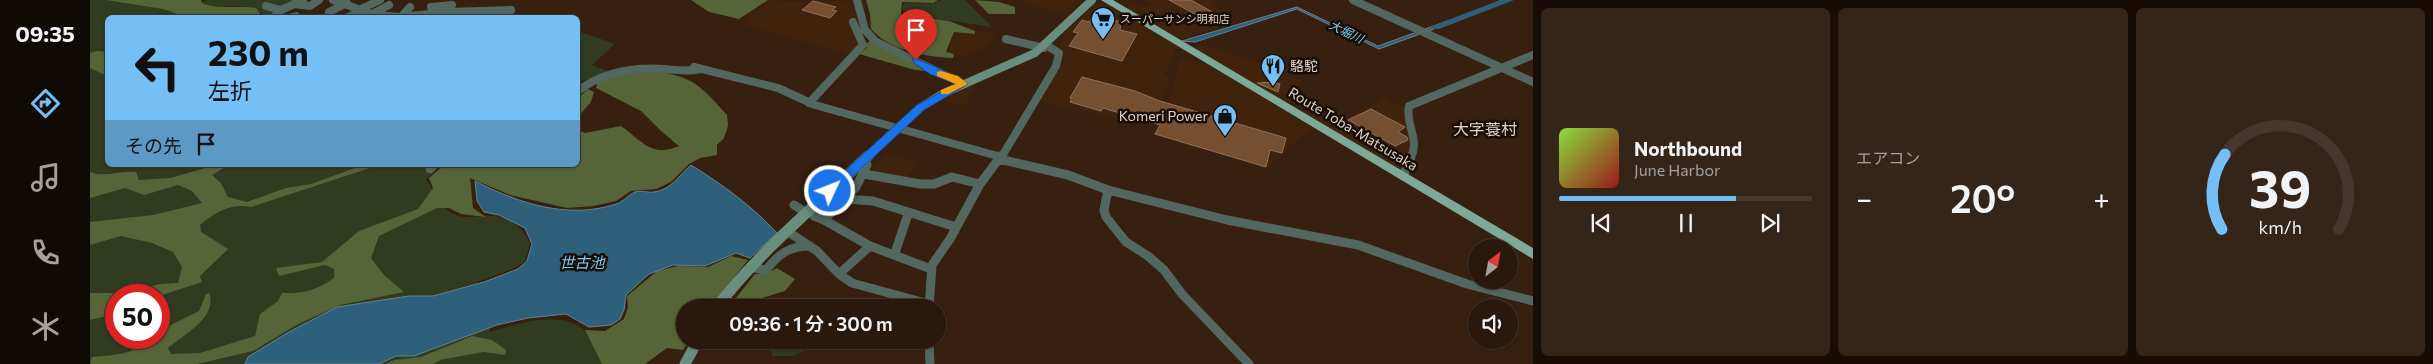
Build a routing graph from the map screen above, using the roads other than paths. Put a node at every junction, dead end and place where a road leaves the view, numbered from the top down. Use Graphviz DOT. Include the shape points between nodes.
graph roads {
  1 [pos="303,0"];
  2 [pos="319,0"];
  3 [pos="333,0"];
  4 [pos="362,0"];
  5 [pos="380,0"];
  6 [pos="857,0"];
  7 [pos="1092,0"];
  8 [pos="1106,0"];
  9 [pos="1353,0"];
  10 [pos="294,4"];
  11 [pos="349,4"];
  12 [pos="389,5"];
  13 [pos="266,6"];
  14 [pos="452,6"];
  15 [pos="410,7"];
  16 [pos="431,7"];
  17 [pos="281,10"];
  18 [pos="362,10"];
  19 [pos="329,12"];
  20 [pos="276,15"];
  21 [pos="352,15"];
  22 [pos="373,15"];
  23 [pos="376,15"];
  24 [pos="403,15"];
  25 [pos="410,15"];
  26 [pos="504,15"];
  27 [pos="853,22"];
  28 [pos="1006,39"];
  29 [pos="1045,47"];
  30 [pos="1533,55"];
  31 [pos="1502,68"];
  32 [pos="581,82"];
  33 [pos="1533,82"];
  34 [pos="963,84"];
  35 [pos="809,102"];
  36 [pos="897,129"];
  37 [pos="1000,158"];
  38 [pos="864,159"];
  39 [pos="864,174"];
  40 [pos="1403,176"];
  41 [pos="980,184"];
  42 [pos="1108,190"];
  43 [pos="846,199"];
  44 [pos="908,214"];
  45 [pos="814,216"];
  46 [pos="824,220"];
  47 [pos="956,227"];
  48 [pos="787,231"];
  49 [pos="810,246"];
  50 [pos="870,246"];
  51 [pos="895,253"];
  52 [pos="1533,254"];
  53 [pos="750,266"];
  54 [pos="931,269"];
  55 [pos="839,274"];
  56 [pos="723,299"];
  57 [pos="906,299"];
  58 [pos="929,299"];
  59 [pos="1533,301"];
  60 [pos="693,349"];
  61 [pos="929,349"];
  62 [pos="685,364"];
  63 [pos="930,364"];
  64 [pos="1249,364"];
  1 -- 10 [label="street"];
  2 -- 10 [label="street" via="310,6"];
  3 -- 11 [label="street"];
  4 -- 11 [label="street"];
  5 -- 18 [label="street"];
  6 -- 34 [label="street" via="861,5 865,32 871,38 933,72"];
  7 -- 29 [label="main road"];
  8 -- 40 [label="main road, Route Toba-Matsusaka"];
  9 -- 31 [label="street"];
  10 -- 17 [label="street"];
  11 -- 18 [label="street"];
  11 -- 19 [label="street"];
  12 -- 23 [label="street"];
  13 -- 17 [label="street"];
  14 -- 16 [label="street"];
  14 -- 25 [label="street"];
  14 -- 26 [label="street" via="511,10"];
  15 -- 24 [label="street"];
  17 -- 20 [label="street"];
  18 -- 21 [label="street"];
  18 -- 22 [label="street"];
  27 -- 35 [label="street" via="863,45"];
  28 -- 29 [label="street"];
  29 -- 34 [label="main road" via="1022,61"];
  29 -- 37 [label="street" via="1059,53 1057,64"];
  30 -- 31 [label="street"];
  31 -- 33 [label="street"];
  31 -- 40 [label="street" via="1409,106 1408,116 1415,142"];
  32 -- 35 [label="street" via="639,70 693,71 698,68 778,88"];
  34 -- 36 [label="main road" via="930,100"];
  35 -- 36 [label="street"];
  36 -- 37 [label="street"];
  36 -- 38 [label="main road"];
  37 -- 41 [label="street"];
  37 -- 42 [label="street" via="1084,179"];
  38 -- 39 [label="street" via="867,167"];
  38 -- 48 [label="main road"];
  39 -- 41 [label="street" via="920,184 934,184 952,177"];
  39 -- 43 [label="street"];
  40 -- 52 [label="main road, Route Toba-Matsusaka"];
  41 -- 47 [label="street"];
  42 -- 59 [label="street" via="1227,220 1358,245 1467,284"];
  42 -- 64 [label="street" via="1104,210 1116,231 1164,270 1182,294"];
  43 -- 44 [label="street" via="873,201"];
  43 -- 46 [label="street"];
  44 -- 47 [label="street"];
  44 -- 51 [label="street"];
  45 -- 46 [label="street"];
  46 -- 50 [label="street"];
  47 -- 54 [label="street"];
  48 -- 49 [label="street"];
  48 -- 53 [label="main road"];
  49 -- 53 [label="street" via="797,246 780,253 766,270"];
  49 -- 55 [label="street"];
  50 -- 51 [label="street"];
  50 -- 55 [label="street"];
  51 -- 54 [label="street"];
  53 -- 56 [label="main road"];
  54 -- 58 [label="street"];
  55 -- 57 [label="street" via="852,283"];
  60 -- 62 [label="main road"];
  61 -- 63 [label="street"];
}
